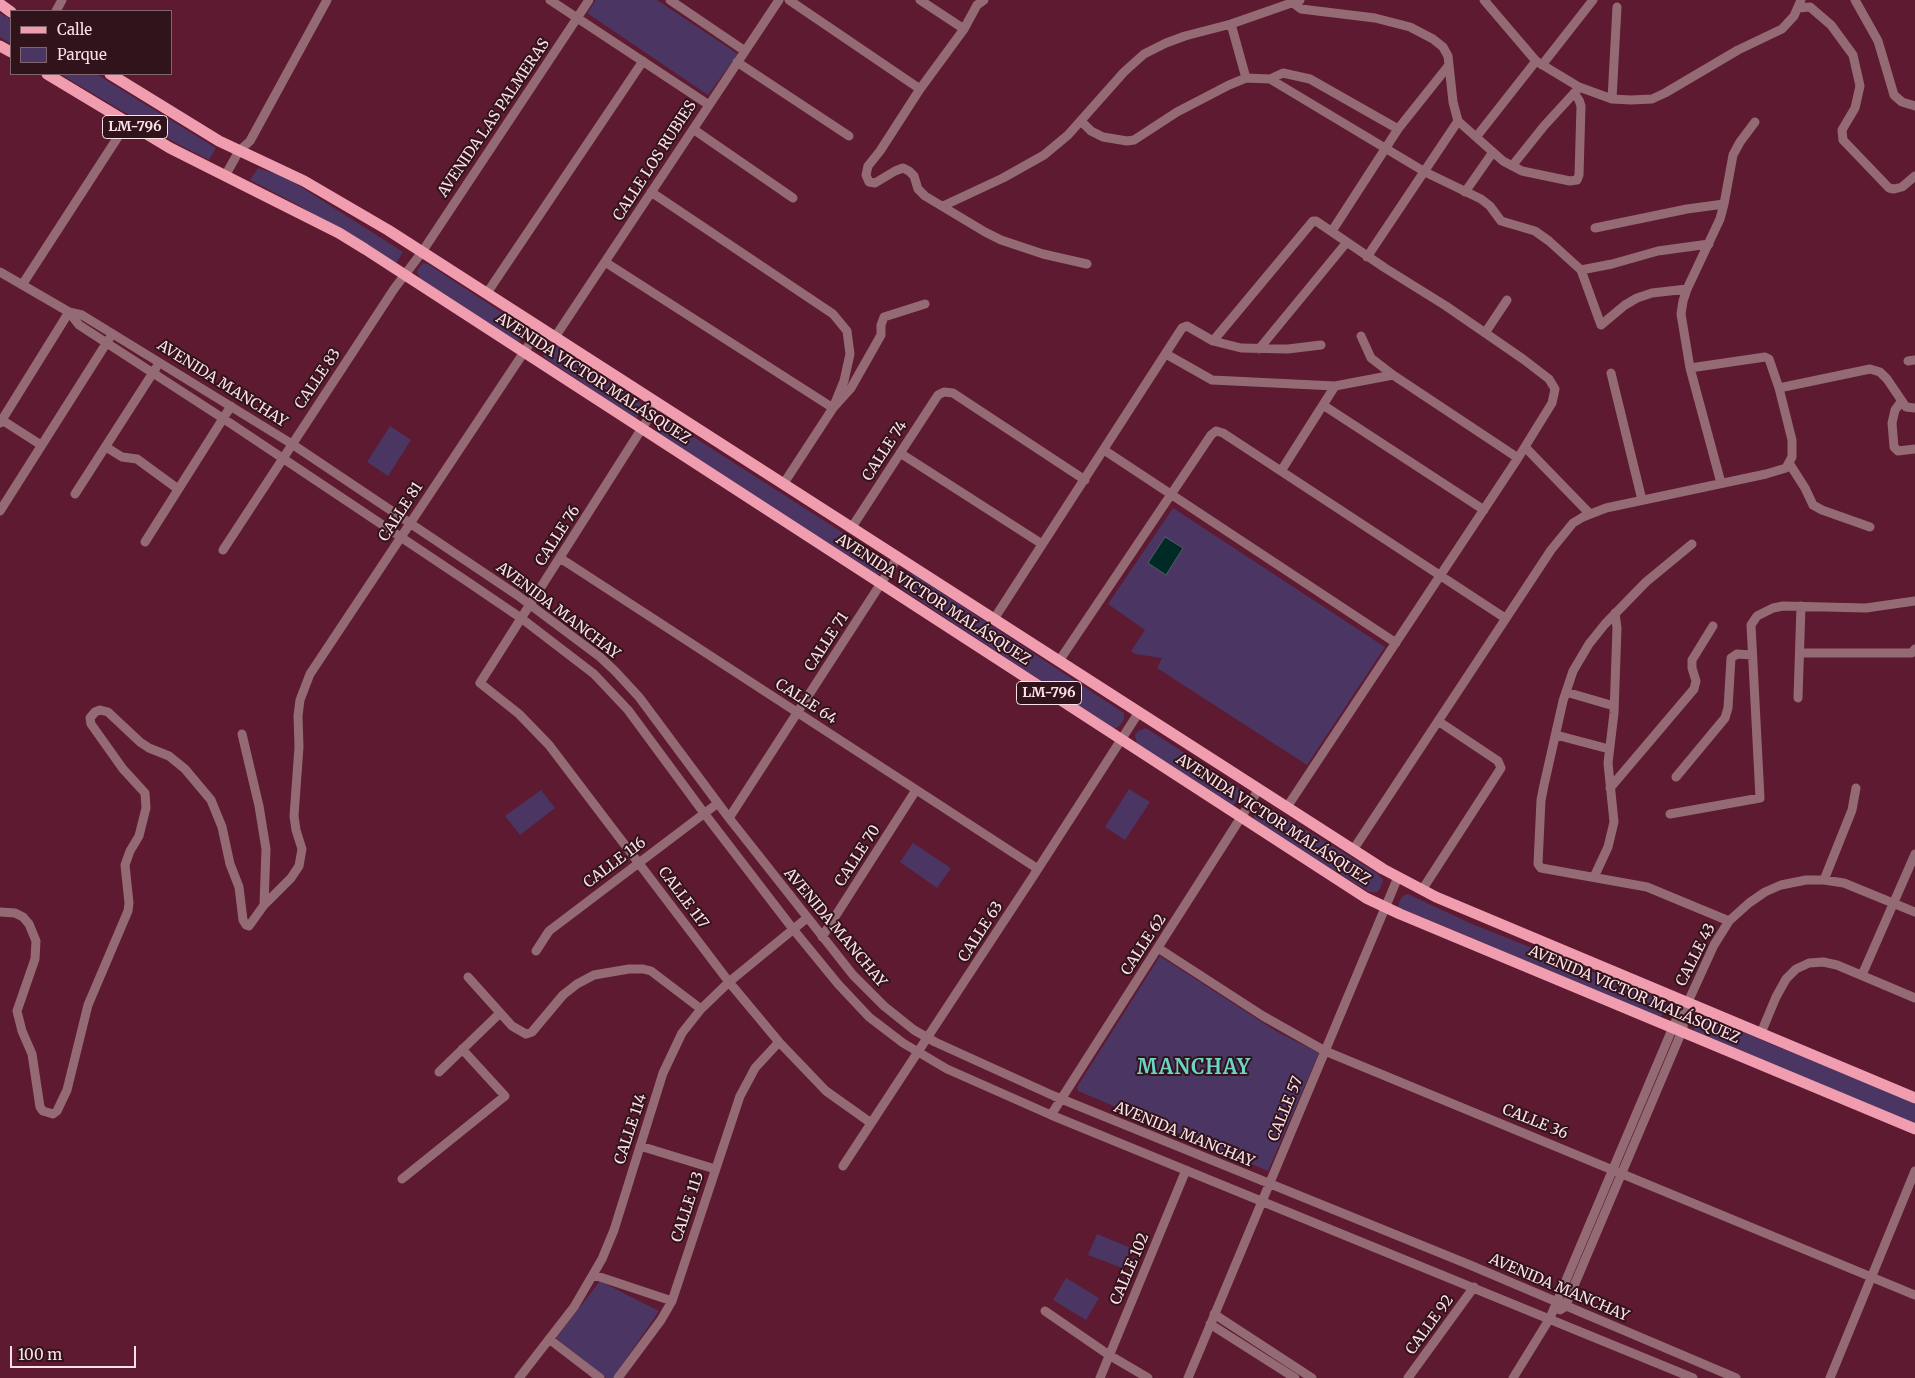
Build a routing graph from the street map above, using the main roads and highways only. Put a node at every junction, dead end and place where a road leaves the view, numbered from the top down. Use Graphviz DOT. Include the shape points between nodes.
graph roads {
  1 [pos="49,75"];
  2 [pos="112,75"];
  3 [pos="1915,1098"];
  4 [pos="1915,1129"];
  1 -- 4 [label="main road, AVENIDA VICTOR MALÁSQUEZ / LM-796" via="170,148 339,233 1361,895 1385,908"];
  2 -- 3 [label="main road, AVENIDA VICTOR MALÁSQUEZ / LM-796" via="239,151 330,195 422,252 1398,877 1422,890"];
}
